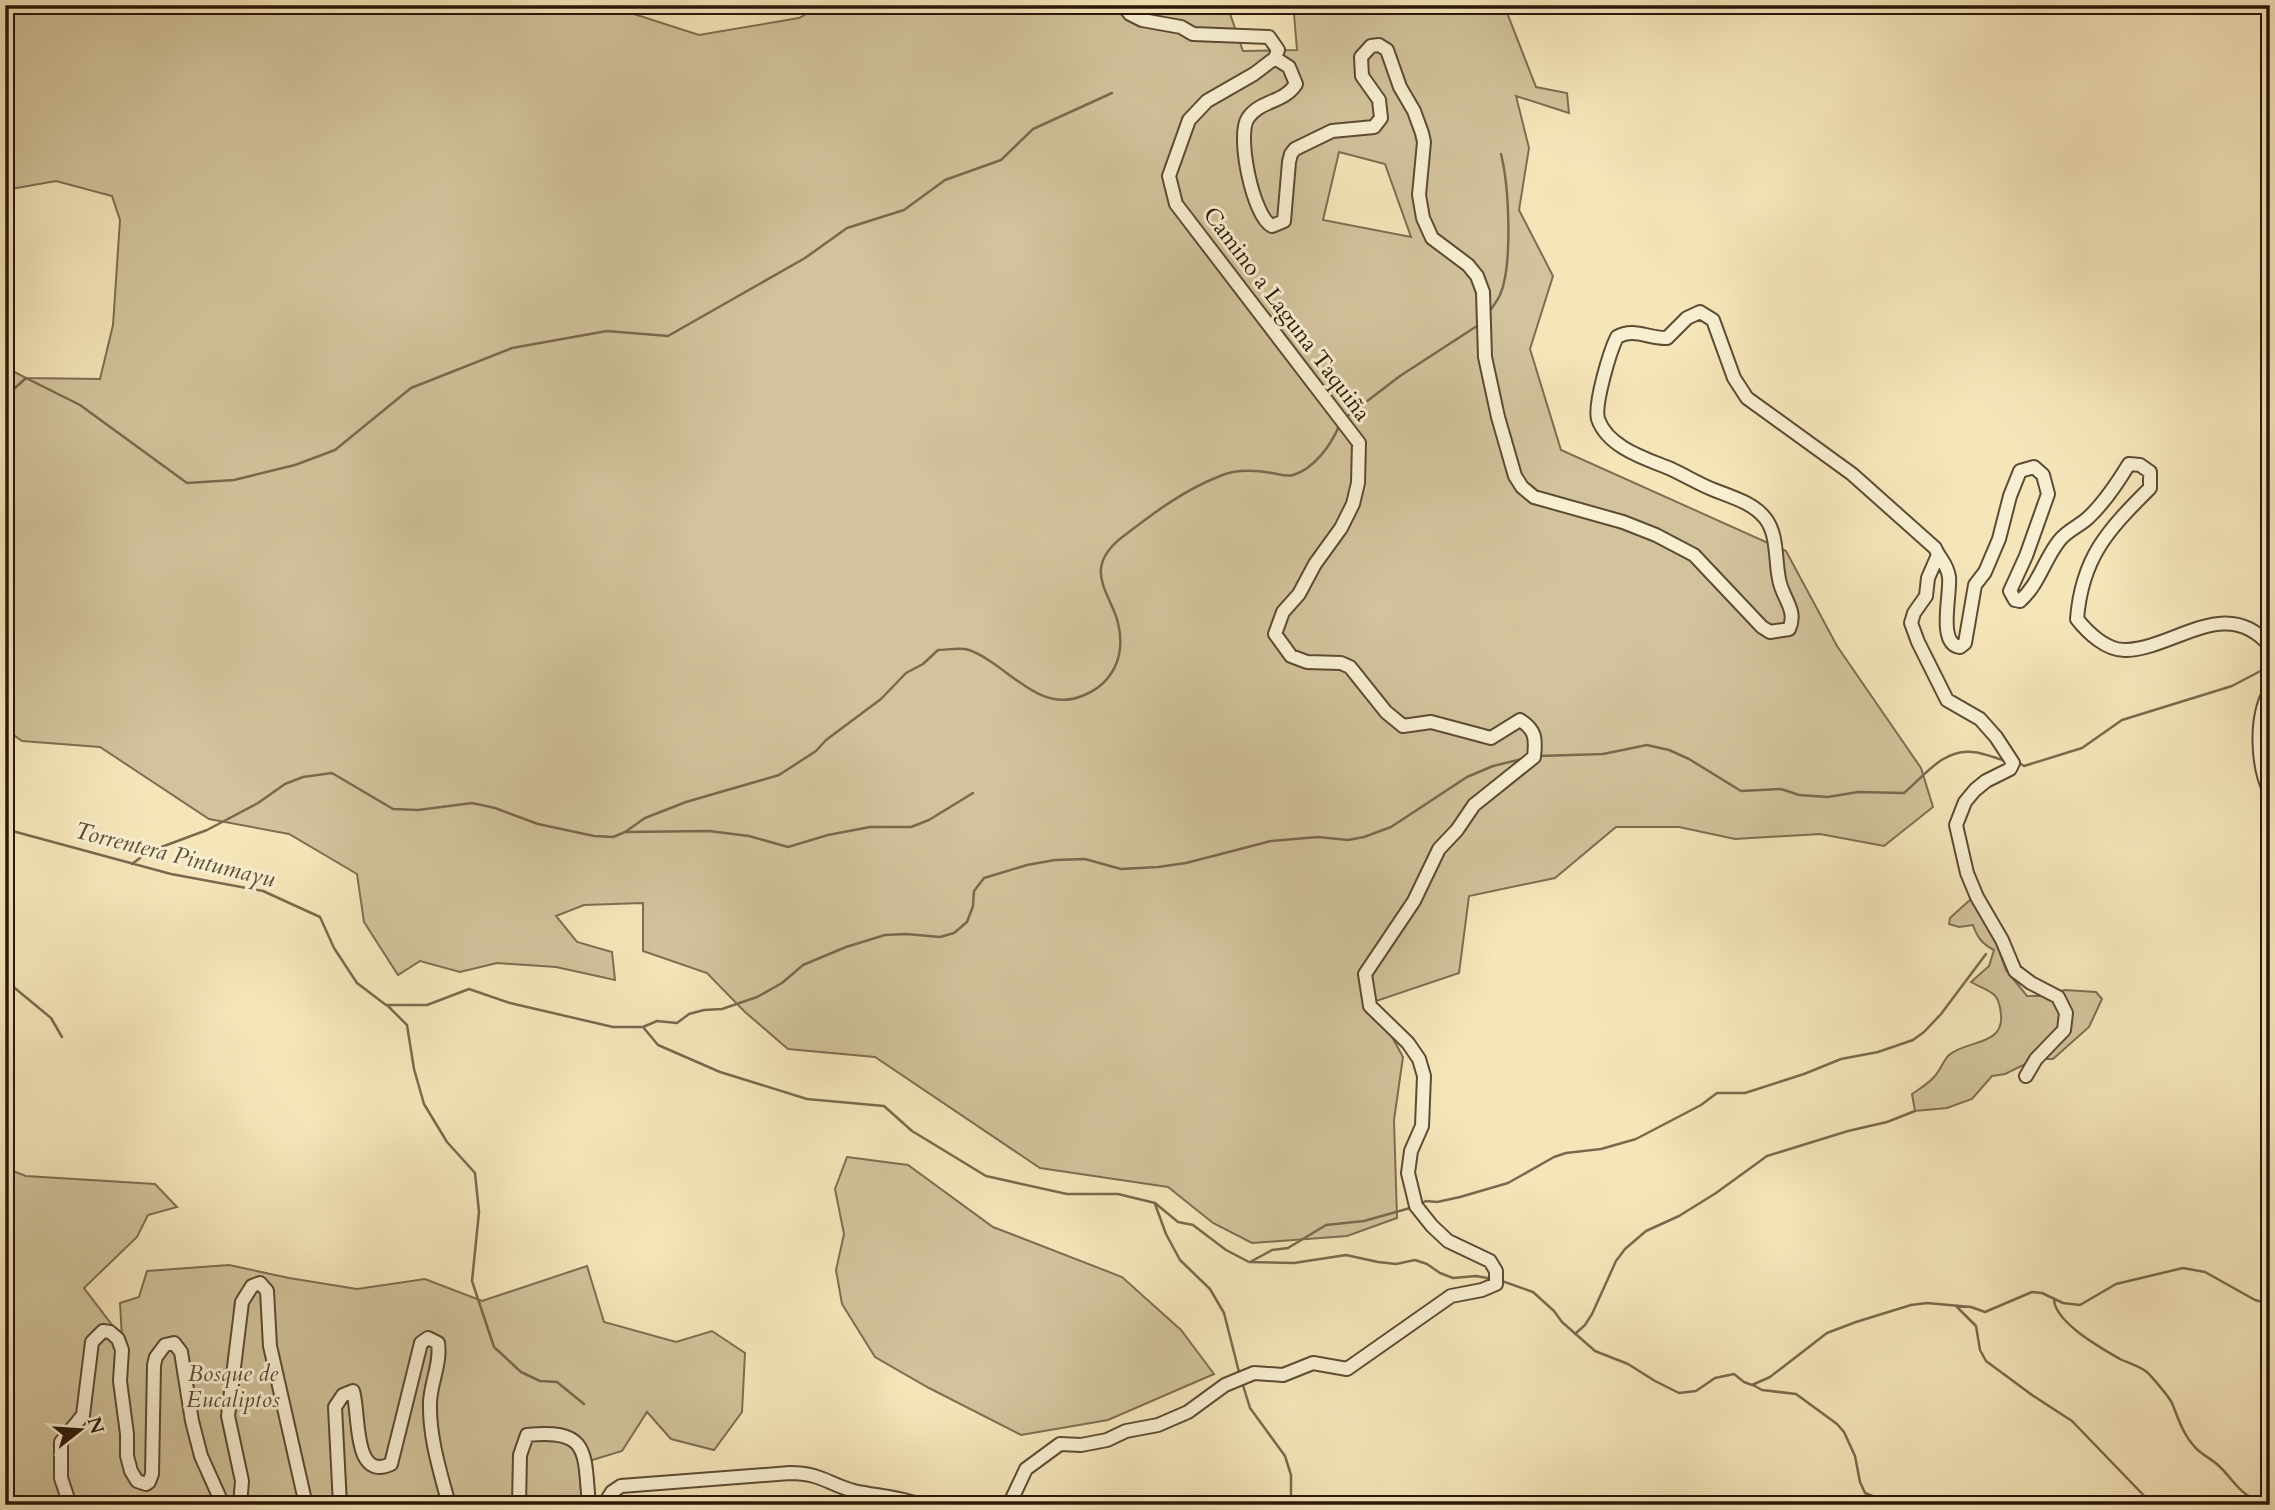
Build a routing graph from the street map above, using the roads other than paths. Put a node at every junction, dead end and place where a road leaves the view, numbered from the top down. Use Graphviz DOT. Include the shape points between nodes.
graph roads {
  1 [pos="1123,5"];
  2 [pos="1275,58"];
  3 [pos="1938,555"];
  4 [pos="2270,646"];
  5 [pos="2270,691"];
  6 [pos="2270,792"];
  7 [pos="2026,1076"];
  8 [pos="70,1505"];
  9 [pos="223,1505"];
  10 [pos="240,1505"];
  11 [pos="306,1505"];
  12 [pos="340,1505"];
  13 [pos="449,1505"];
  14 [pos="519,1505"];
  15 [pos="589,1505"];
  16 [pos="604,1505"];
  17 [pos="919,1505"];
  18 [pos="1009,1505"];
  1 -- 2 [label="street" via="1142,20 1194,34 1269,37 1278,50"];
  2 -- 3 [label="street" via="1289,67 1296,84 1286,96 1257,108 1242,136 1253,196 1262,219 1272,226 1284,221 1289,162 1295,149 1332,131 1374,127 1381,118 1379,100 1362,76 1361,57 1371,46 1387,50 1424,142 1419,195 1423,218 1433,238 1468,265 1480,284 1485,356 1498,417 1515,476 1534,497 1656,535 1694,555 1762,627 1770,632 1789,629 1792,611 1779,584 1774,536 1766,519 1746,503 1639,456 1617,442 1598,419 1600,393 1617,337 1627,332 1667,338 1686,318 1700,312 1713,320 1734,378 1747,398 1852,474"];
  2 -- 18 [label="street, Camino a Laguna Taquiña" via="1207,101 1189,120 1169,176 1176,204 1359,443 1353,504 1299,594 1283,612 1275,634 1292,656 1350,667 1403,726 1431,722 1491,738 1520,720 1530,726 1535,741 1534,757 1474,805 1439,849 1414,901 1365,974 1370,1006 1408,1043 1424,1076 1422,1126 1408,1172 1416,1206 1448,1241 1490,1261 1496,1284 1451,1296 1347,1368 1313,1363 1283,1375 1254,1373 1158,1425 1094,1443 1060,1444 1026,1469"];
  3 -- 4 [label="street" via="1945,561 1949,577 1948,640 1960,647 1967,635 1975,585 1999,539 2020,471 2034,467 2043,475 2048,494 2012,583 2012,596 2020,601 2034,587 2061,539 2098,508 2129,464 2140,465 2150,472 2150,488 2102,540 2084,576 2077,619 2102,643 2125,651 2223,623 2250,630"];
  3 -- 7 [label="street" via="1927,578 1926,596 1911,623 1947,700 1980,719 2013,763 1965,803 1956,825 1967,873 2015,971 2058,997 2066,1013 2064,1030"];
  5 -- 6 [label="street" via="2259,745 2262,775"];
  8 -- 9 [label="street" via="61,1478 61,1442 83,1415 92,1342 103,1331 118,1339 122,1350 127,1456 137,1481 145,1484 152,1474 153,1366 165,1345 174,1343 181,1352 201,1456"];
  10 -- 11 [label="street" via="242,1480 228,1416 242,1302 252,1286 260,1283 267,1292 270,1346"];
  12 -- 13 [label="street" via="335,1407 343,1395 353,1391 365,1460 382,1468 391,1464 416,1360 421,1343 428,1338 438,1343 431,1427"];
  14 -- 15 [label="street" via="520,1455 527,1434 547,1433 580,1445"];
  16 -- 17 [label="street" via="612,1492 631,1484 790,1473 807,1473 852,1490"];
}
